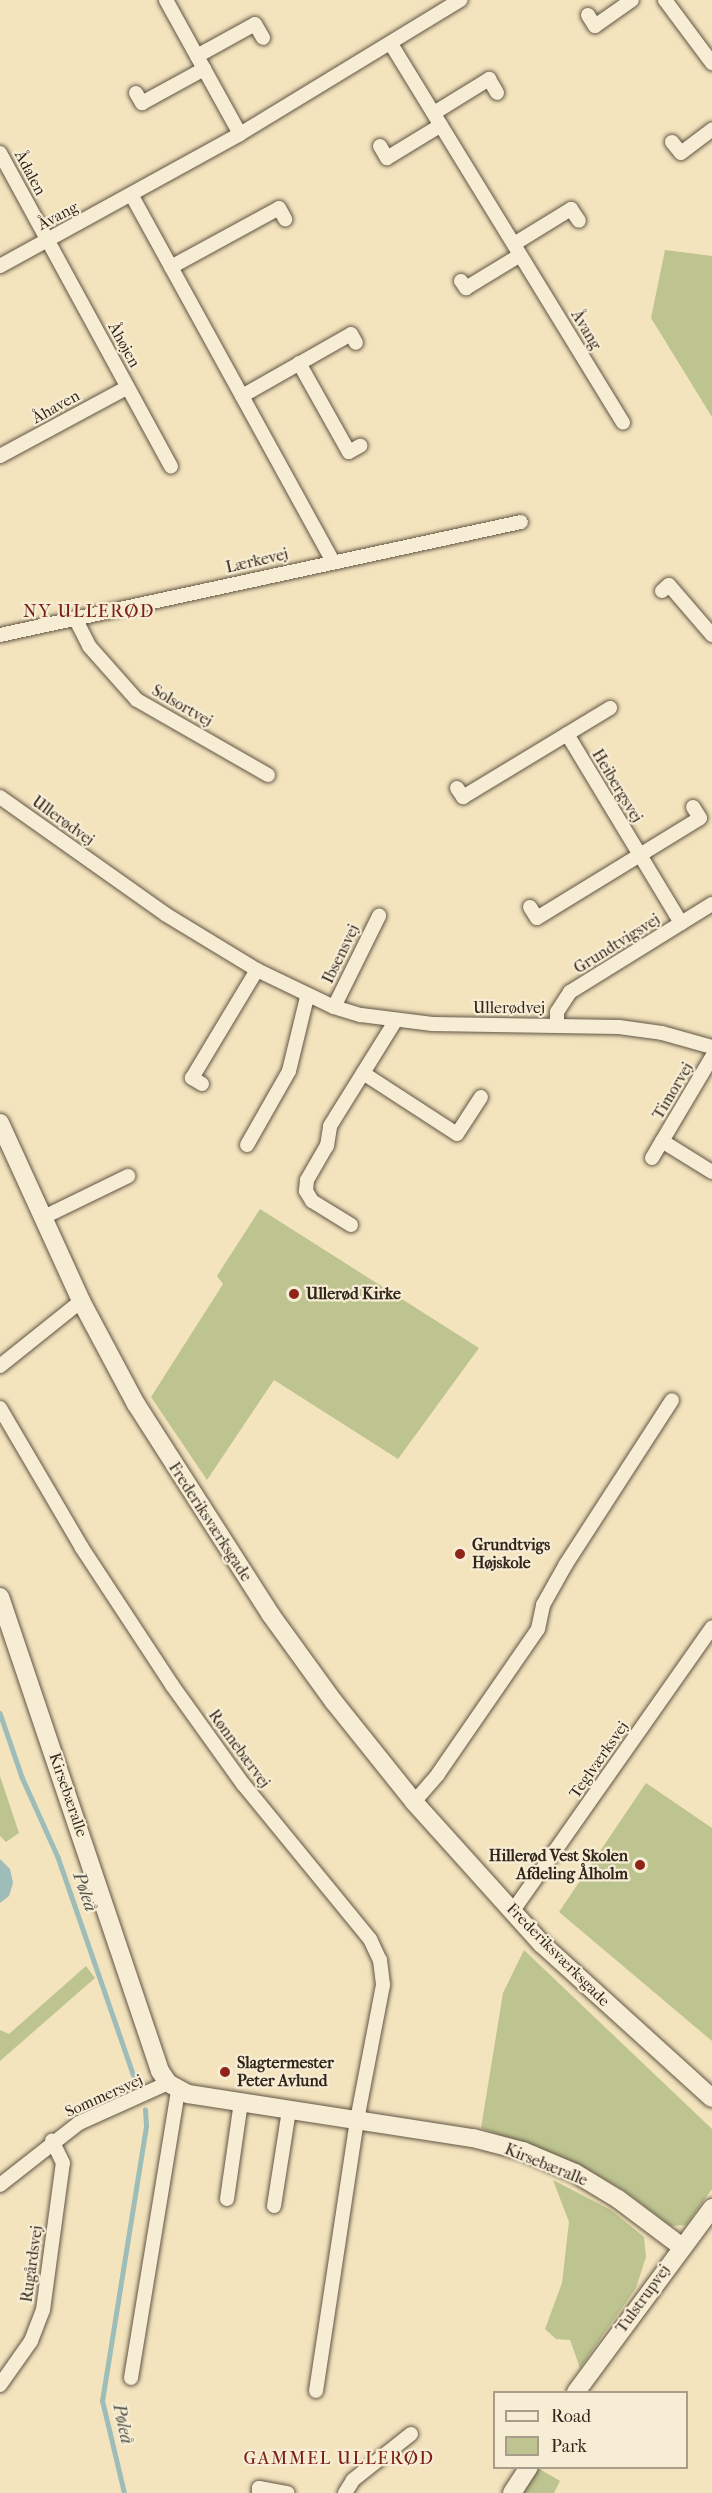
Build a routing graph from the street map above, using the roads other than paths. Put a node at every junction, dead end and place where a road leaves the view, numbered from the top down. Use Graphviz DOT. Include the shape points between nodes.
graph roads {
  1 [pos="166,0"];
  2 [pos="460,0"];
  3 [pos="632,0"];
  4 [pos="665,0"];
  5 [pos="588,15"];
  6 [pos="263,38"];
  7 [pos="391,44"];
  8 [pos="197,56"];
  9 [pos="712,63"];
  10 [pos="204,69"];
  11 [pos="136,93"];
  12 [pos="497,93"];
  13 [pos="437,119"];
  14 [pos="712,130"];
  15 [pos="240,134"];
  16 [pos="672,142"];
  17 [pos="380,146"];
  18 [pos="0,153"];
  19 [pos="132,196"];
  20 [pos="285,219"];
  21 [pos="579,222"];
  22 [pos="48,241"];
  23 [pos="517,249"];
  24 [pos="0,266"];
  25 [pos="171,267"];
  26 [pos="461,281"];
  27 [pos="356,343"];
  28 [pos="299,363"];
  29 [pos="128,387"];
  30 [pos="242,396"];
  31 [pos="622,422"];
  32 [pos="360,446"];
  33 [pos="0,456"];
  34 [pos="171,466"];
  35 [pos="521,522"];
  36 [pos="333,561"];
  37 [pos="662,591"];
  38 [pos="75,618"];
  39 [pos="0,635"];
  40 [pos="712,635"];
  41 [pos="610,708"];
  42 [pos="567,734"];
  43 [pos="268,776"];
  44 [pos="457,788"];
  45 [pos="0,796"];
  46 [pos="693,807"];
  47 [pos="640,855"];
  48 [pos="712,904"];
  49 [pos="530,907"];
  50 [pos="379,916"];
  51 [pos="681,923"];
  52 [pos="257,970"];
  53 [pos="307,997"];
  54 [pos="334,1007"];
  55 [pos="396,1020"];
  56 [pos="557,1024"];
  57 [pos="712,1047"];
  58 [pos="712,1057"];
  59 [pos="363,1073"];
  60 [pos="202,1084"];
  61 [pos="481,1097"];
  62 [pos="0,1123"];
  63 [pos="662,1141"];
  64 [pos="248,1145"];
  65 [pos="652,1158"];
  66 [pos="712,1172"];
  67 [pos="128,1176"];
  68 [pos="42,1218"];
  69 [pos="351,1225"];
  70 [pos="81,1301"];
  71 [pos="0,1366"];
  72 [pos="672,1400"];
  73 [pos="0,1408"];
  74 [pos="0,1597"];
  75 [pos="712,1627"];
  76 [pos="414,1802"];
  77 [pos="513,1912"];
  78 [pos="173,2087"];
  79 [pos="712,2098"];
  80 [pos="241,2102"];
  81 [pos="289,2110"];
  82 [pos="357,2120"];
  83 [pos="52,2140"];
  84 [pos="0,2185"];
  85 [pos="227,2199"];
  86 [pos="274,2206"];
  87 [pos="712,2208"];
  88 [pos="682,2247"];
  89 [pos="131,2378"];
  90 [pos="0,2385"];
  91 [pos="316,2391"];
  92 [pos="577,2391"];
  93 [pos="411,2434"];
  94 [pos="527,2469"];
  95 [pos="259,2493"];
  96 [pos="288,2493"];
  97 [pos="345,2493"];
  98 [pos="512,2493"];
  1 -- 8 [label="street"];
  2 -- 7 [label="street, Åvang"];
  3 -- 5 [label="street" via="595,26"];
  4 -- 9 [label="street"];
  6 -- 8 [label="street" via="255,24"];
  7 -- 13 [label="street, Åvang"];
  7 -- 15 [label="street, Åvang"];
  8 -- 10 [label="street"];
  10 -- 11 [label="street" via="142,103"];
  10 -- 15 [label="street"];
  12 -- 13 [label="street" via="489,80"];
  13 -- 17 [label="street" via="387,158"];
  13 -- 23 [label="street, Åvang"];
  14 -- 16 [label="street" via="681,153"];
  15 -- 19 [label="street, Åvang"];
  18 -- 22 [label="street, Ådalen"];
  19 -- 22 [label="street, Åvang"];
  19 -- 25 [label="street"];
  20 -- 25 [label="street" via="279,208"];
  21 -- 23 [label="street" via="571,209"];
  22 -- 24 [label="street, Åvang"];
  22 -- 29 [label="street, Åhøjen"];
  23 -- 26 [label="street" via="466,288"];
  23 -- 31 [label="street, Åvang"];
  25 -- 30 [label="street"];
  27 -- 28 [label="street" via="351,334"];
  28 -- 30 [label="street"];
  28 -- 32 [label="street" via="349,452"];
  29 -- 33 [label="street, Åhaven"];
  29 -- 34 [label="street, Åhøjen"];
  30 -- 36 [label="street"];
  35 -- 36 [label="street, Lærkevej"];
  36 -- 38 [label="street, Lærkevej"];
  37 -- 40 [label="street" via="669,585"];
  38 -- 39 [label="street, Lærkevej"];
  38 -- 43 [label="street, Solsortvej" via="89,646 137,700"];
  41 -- 42 [label="street"];
  42 -- 44 [label="street" via="463,797"];
  42 -- 47 [label="street, Heibergsvej"];
  45 -- 52 [label="street, Ullerødvej" via="165,914"];
  46 -- 47 [label="street" via="700,818"];
  47 -- 49 [label="street" via="537,918"];
  47 -- 51 [label="street, Heibergsvej"];
  48 -- 51 [label="street, Grundtvigsvej"];
  50 -- 54 [label="street, Ibsensvej"];
  51 -- 56 [label="street, Grundtvigsvej" via="570,992 557,1012"];
  52 -- 53 [label="street, Ullerødvej"];
  52 -- 60 [label="street" via="192,1078"];
  53 -- 54 [label="street, Ullerødvej"];
  53 -- 64 [label="street" via="289,1071"];
  54 -- 55 [label="street, Ullerødvej"];
  55 -- 56 [label="street, Ullerødvej" via="432,1024"];
  55 -- 59 [label="street"];
  56 -- 57 [label="street, Ullerødvej" via="662,1033"];
  58 -- 63 [label="street, Timorvej"];
  59 -- 61 [label="street" via="457,1134"];
  59 -- 69 [label="street" via="330,1126 327,1146 307,1180 306,1191 312,1201"];
  62 -- 68 [label="street, Frederiksværksgade"];
  63 -- 65 [label="street, Timorvej"];
  63 -- 66 [label="street, Timorvej"];
  67 -- 68 [label="street"];
  68 -- 70 [label="street, Frederiksværksgade"];
  70 -- 71 [label="street"];
  70 -- 76 [label="street, Frederiksværksgade" via="181,1479 271,1615"];
  72 -- 76 [label="street" via="566,1564 543,1605 538,1629 438,1774"];
  73 -- 82 [label="street, Rønnebærvej" via="82,1548 172,1685 243,1784 370,1939 380,1960 383,1985"];
  74 -- 78 [label="street, Kirsebæralle" via="160,2071"];
  75 -- 77 [label="street, Teglværksvej"];
  76 -- 77 [label="street, Frederiksværksgade"];
  77 -- 79 [label="street, Frederiksværksgade" via="592,1993"];
  78 -- 80 [label="street, Kirsebæralle"];
  78 -- 83 [label="street, Sommersvej" via="79,2123"];
  78 -- 89 [label="street"];
  80 -- 81 [label="street, Kirsebæralle"];
  80 -- 85 [label="street"];
  81 -- 82 [label="street, Kirsebæralle"];
  81 -- 86 [label="street"];
  82 -- 88 [label="street, Kirsebæralle" via="473,2138 523,2151 575,2173 618,2199"];
  82 -- 91 [label="street"];
  83 -- 84 [label="street, Sommersvej"];
  83 -- 90 [label="street, Rugårdsvej" via="63,2163 43,2310 31,2341"];
  87 -- 88 [label="street, Tulstrupvej"];
  88 -- 92 [label="street, Tulstrupvej"];
  93 -- 97 [label="street" via="353,2480"];
  94 -- 98 [label="street"];
  95 -- 96 [label="street" via="259,2488"];
}
